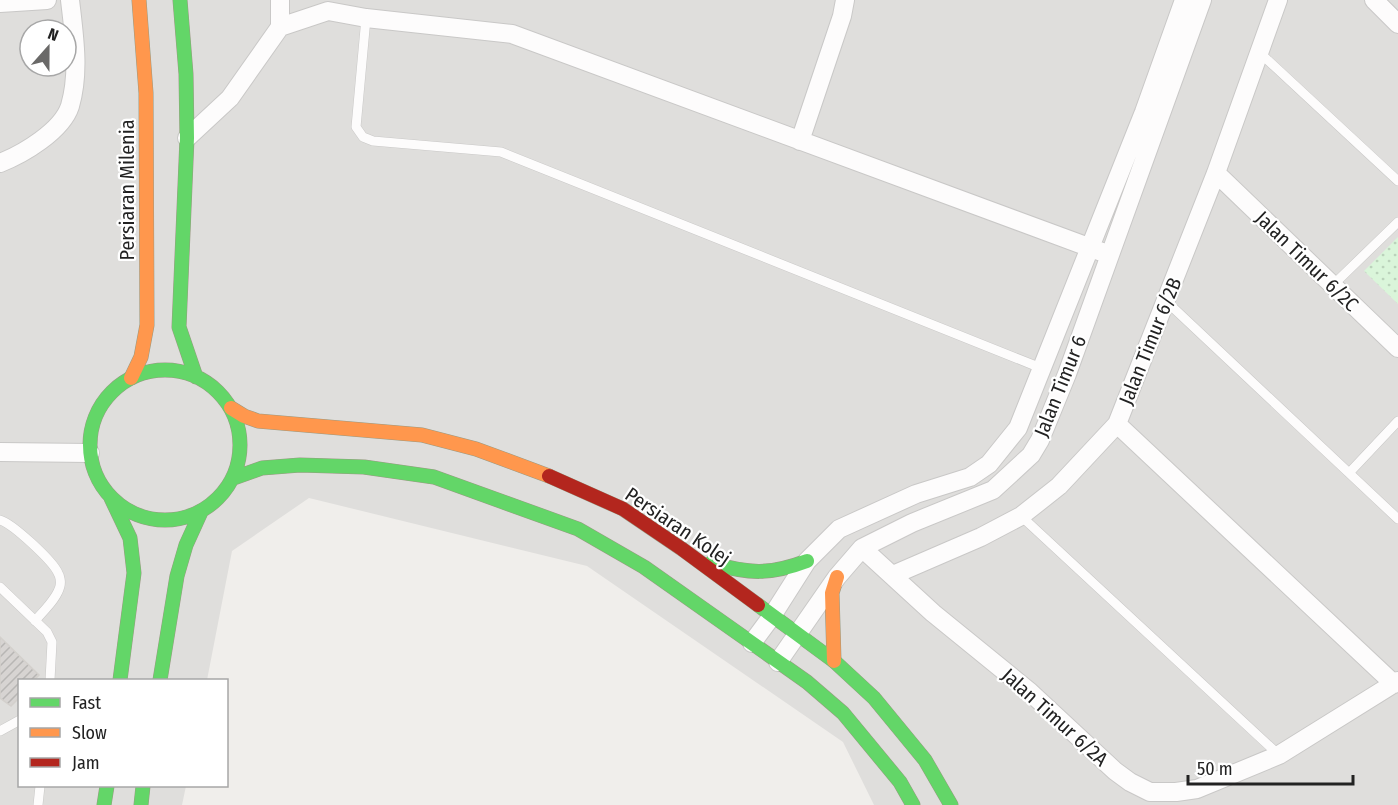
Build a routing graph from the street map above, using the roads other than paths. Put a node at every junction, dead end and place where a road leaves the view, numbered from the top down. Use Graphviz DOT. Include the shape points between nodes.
graph roads {
  1 [pos="46,0"];
  2 [pos="70,0"];
  3 [pos="139,0"];
  4 [pos="180,0"];
  5 [pos="280,0"];
  6 [pos="845,0"];
  7 [pos="1184,0"];
  8 [pos="1202,0"];
  9 [pos="1278,0"];
  10 [pos="1374,0"];
  11 [pos="0,3"];
  12 [pos="325,5"];
  13 [pos="366,18"];
  14 [pos="1398,24"];
  15 [pos="280,27"];
  16 [pos="1258,52"];
  17 [pos="187,138"];
  18 [pos="800,141"];
  19 [pos="0,164"];
  20 [pos="1216,173"];
  21 [pos="1398,181"];
  22 [pos="1398,222"];
  23 [pos="1090,248"];
  24 [pos="1110,255"];
  25 [pos="1333,285"];
  26 [pos="1166,301"];
  27 [pos="1398,348"];
  28 [pos="1041,368"];
  29 [pos="196,376"];
  30 [pos="131,378"];
  31 [pos="231,408"];
  32 [pos="1398,421"];
  33 [pos="1117,424"];
  34 [pos="0,452"];
  35 [pos="90,453"];
  36 [pos="1349,473"];
  37 [pos="234,478"];
  38 [pos="111,498"];
  39 [pos="201,512"];
  40 [pos="1021,516"];
  41 [pos="1398,519"];
  42 [pos="0,520"];
  43 [pos="862,548"];
  44 [pos="682,549"];
  45 [pos="807,561"];
  46 [pos="893,575"];
  47 [pos="837,577"];
  48 [pos="0,587"];
  49 [pos="772,616"];
  50 [pos="35,621"];
  51 [pos="797,634"];
  52 [pos="752,643"];
  53 [pos="834,661"];
  54 [pos="778,662"];
  55 [pos="50,679"];
  56 [pos="120,679"];
  57 [pos="160,679"];
  58 [pos="1396,682"];
  59 [pos="18,721"];
  60 [pos="0,731"];
  61 [pos="1279,755"];
  62 [pos="40,787"];
  63 [pos="106,787"];
  64 [pos="143,787"];
  65 [pos="38,805"];
  66 [pos="104,805"];
  67 [pos="141,805"];
  68 [pos="913,805"];
  69 [pos="951,805"];
  1 -- 11 [label="street"];
  2 -- 19 [label="street" via="76,60 69,107 54,131"];
  3 -- 30 [label="street, Persiaran Milenia" via="146,93 147,325 141,357"];
  4 -- 17 [label="street"];
  5 -- 15 [label="street"];
  6 -- 18 [label="street"];
  7 -- 23 [label="street, Jalan Timur 6"];
  8 -- 24 [label="street, Jalan Timur 6"];
  9 -- 16 [label="street, Jalan Timur 6/2B"];
  10 -- 14 [label="street"];
  12 -- 13 [label="street"];
  12 -- 15 [label="street"];
  13 -- 18 [label="street" via="512,34"];
  13 -- 28 [label="lane" via="356,127 363,137 501,152"];
  15 -- 17 [label="street" via="230,98"];
  16 -- 20 [label="street, Jalan Timur 6/2B"];
  16 -- 21 [label="lane"];
  17 -- 29 [label="street" via="179,327"];
  18 -- 23 [label="street"];
  20 -- 25 [label="street, Jalan Timur 6/2C"];
  20 -- 26 [label="street, Jalan Timur 6/2B"];
  22 -- 25 [label="lane"];
  23 -- 24 [label="street"];
  23 -- 28 [label="street, Jalan Timur 6"];
  24 -- 43 [label="street, Jalan Timur 6" via="1067,374 1031,455 993,490"];
  25 -- 27 [label="street, Jalan Timur 6/2C"];
  26 -- 33 [label="street, Jalan Timur 6/2B"];
  26 -- 36 [label="lane"];
  28 -- 45 [label="street, Jalan Timur 6" via="1018,428 989,464 970,477 916,494 839,529"];
  29 -- 30 [label="street" via="175,370"];
  29 -- 31 [label="street" via="217,390"];
  30 -- 35 [label="street" via="112,391 99,409 91,430"];
  31 -- 37 [label="street" via="240,431 241,455"];
  31 -- 44 [label="street, Persiaran Kolej" via="258,421 422,435 476,449 623,509"];
  32 -- 36 [label="lane"];
  33 -- 40 [label="street, Jalan Timur 6/2B" via="1059,486"];
  33 -- 58 [label="street"];
  34 -- 35 [label="street"];
  35 -- 38 [label="street" via="97,478"];
  36 -- 41 [label="lane"];
  37 -- 39 [label="street" via="221,498"];
  37 -- 52 [label="street" via="262,468 300,465 364,467 434,477 578,529 644,567"];
  38 -- 39 [label="street" via="132,513 155,520 179,520"];
  38 -- 56 [label="street" via="130,538 134,573"];
  39 -- 57 [label="street" via="177,576"];
  40 -- 46 [label="street, Jalan Timur 6/2B"];
  40 -- 61 [label="lane"];
  42 -- 50 [label="lane" via="11,524 59,574 57,593"];
  43 -- 46 [label="street, Jalan Timur 6/2A"];
  43 -- 47 [label="street, Jalan Timur 6"];
  44 -- 45 [label="street" via="751,574 783,571"];
  44 -- 49 [label="street, Persiaran Kolej"];
  45 -- 49 [label="street, Jalan Timur 6"];
  46 -- 61 [label="street, Jalan Timur 6/2A" via="1030,692 1114,771 1149,792 1197,789"];
  47 -- 51 [label="street, Jalan Timur 6"];
  47 -- 53 [label="street" via="832,593"];
  48 -- 50 [label="lane"];
  49 -- 51 [label="street, Persiaran Kolej"];
  49 -- 52 [label="street, Jalan Timur 6"];
  50 -- 55 [label="lane" via="52,642"];
  51 -- 53 [label="street, Persiaran Kolej"];
  51 -- 54 [label="street, Jalan Timur 6"];
  52 -- 54 [label="street"];
  53 -- 69 [label="street, Persiaran Kolej" via="874,698 925,760"];
  54 -- 68 [label="street" via="843,713 900,782"];
  58 -- 61 [label="street, Jalan Timur 6/2A"];
  59 -- 60 [label="lane"];
  62 -- 65 [label="lane"];
  63 -- 66 [label="street"];
  64 -- 67 [label="street"];
}
